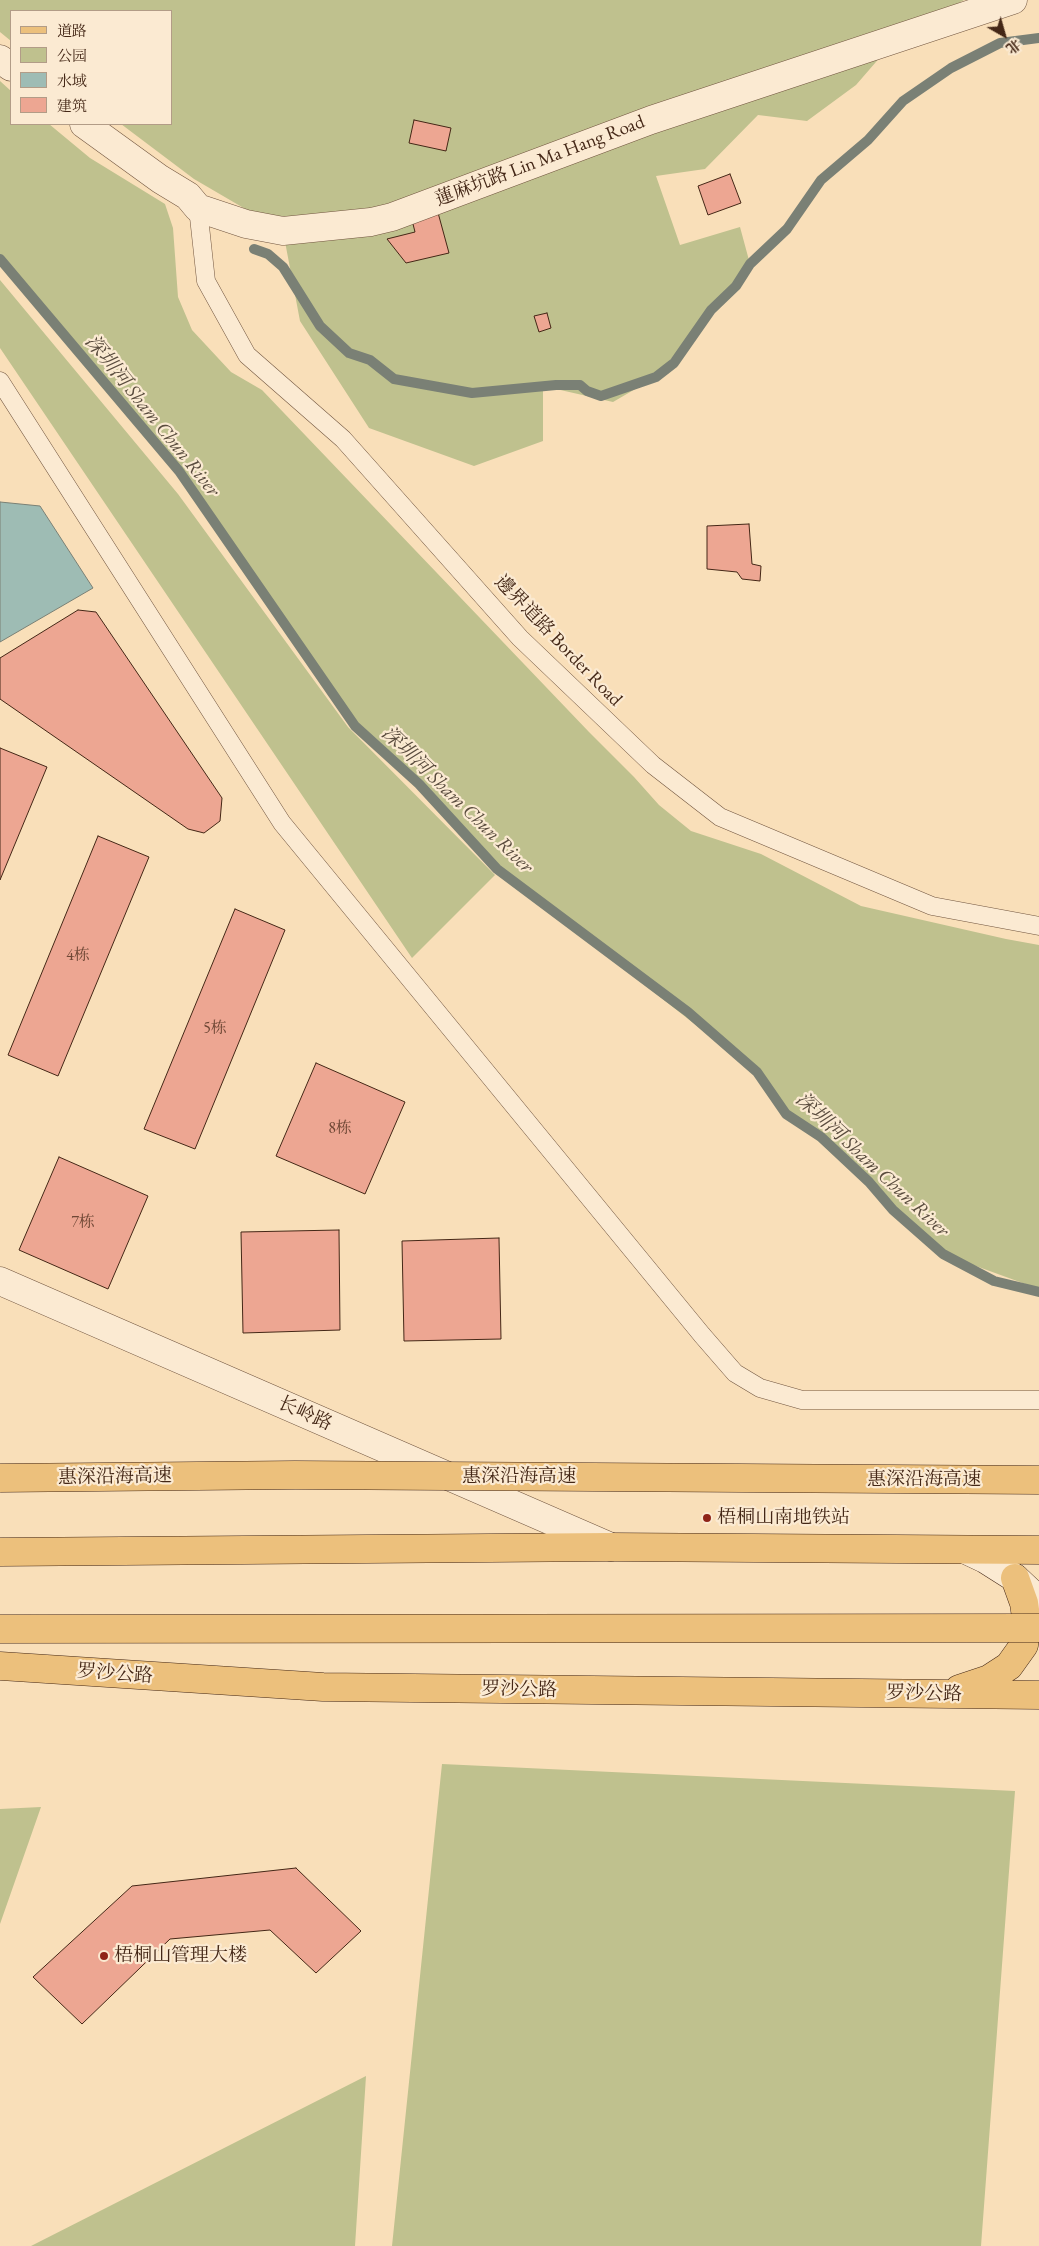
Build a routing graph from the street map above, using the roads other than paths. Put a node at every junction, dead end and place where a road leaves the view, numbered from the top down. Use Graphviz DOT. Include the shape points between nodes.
graph roads {
  1 [pos="1013,0"];
  2 [pos="0,59"];
  3 [pos="10,67"];
  4 [pos="85,125"];
  5 [pos="198,208"];
  6 [pos="0,381"];
  7 [pos="1039,926"];
  8 [pos="0,1281"];
  9 [pos="1039,1400"];
  10 [pos="0,1478"];
  11 [pos="1039,1480"];
  12 [pos="611,1547"];
  13 [pos="966,1550"];
  14 [pos="1039,1550"];
  15 [pos="0,1552"];
  16 [pos="1015,1578"];
  17 [pos="1039,1605"];
  18 [pos="0,1628"];
  19 [pos="1039,1628"];
  20 [pos="0,1666"];
  21 [pos="933,1694"];
  22 [pos="1039,1695"];
  1 -- 5 [label="street, 蓮麻坑路 Lin Ma Hang Road" via="651,120 392,217 284,231 246,224"];
  2 -- 3 [label="street"];
  4 -- 5 [label="street, 蓮麻坑路 Lin Ma Hang Road" via="188,196"];
  5 -- 7 [label="lane, 邊界道路 Border Road" via="206,281 247,355 343,439 520,638 653,766 720,817 924,903"];
  6 -- 9 [label="lane" via="282,823 735,1373 760,1388 802,1400"];
  8 -- 12 [label="street, 长岭路"];
  10 -- 11 [label="main road, 惠深沿海高速, bridge" via="295,1475"];
  12 -- 13 [label="main road"];
  12 -- 15 [label="main road"];
  13 -- 14 [label="main road"];
  13 -- 16 [label="street"];
  16 -- 17 [label="street"];
  16 -- 21 [label="main road" via="1027,1624 1024,1645 1010,1666 972,1685"];
  18 -- 19 [label="main road, bridge"];
  20 -- 21 [label="main road, 罗沙公路" via="323,1688"];
  21 -- 22 [label="main road, 罗沙公路"];
}
